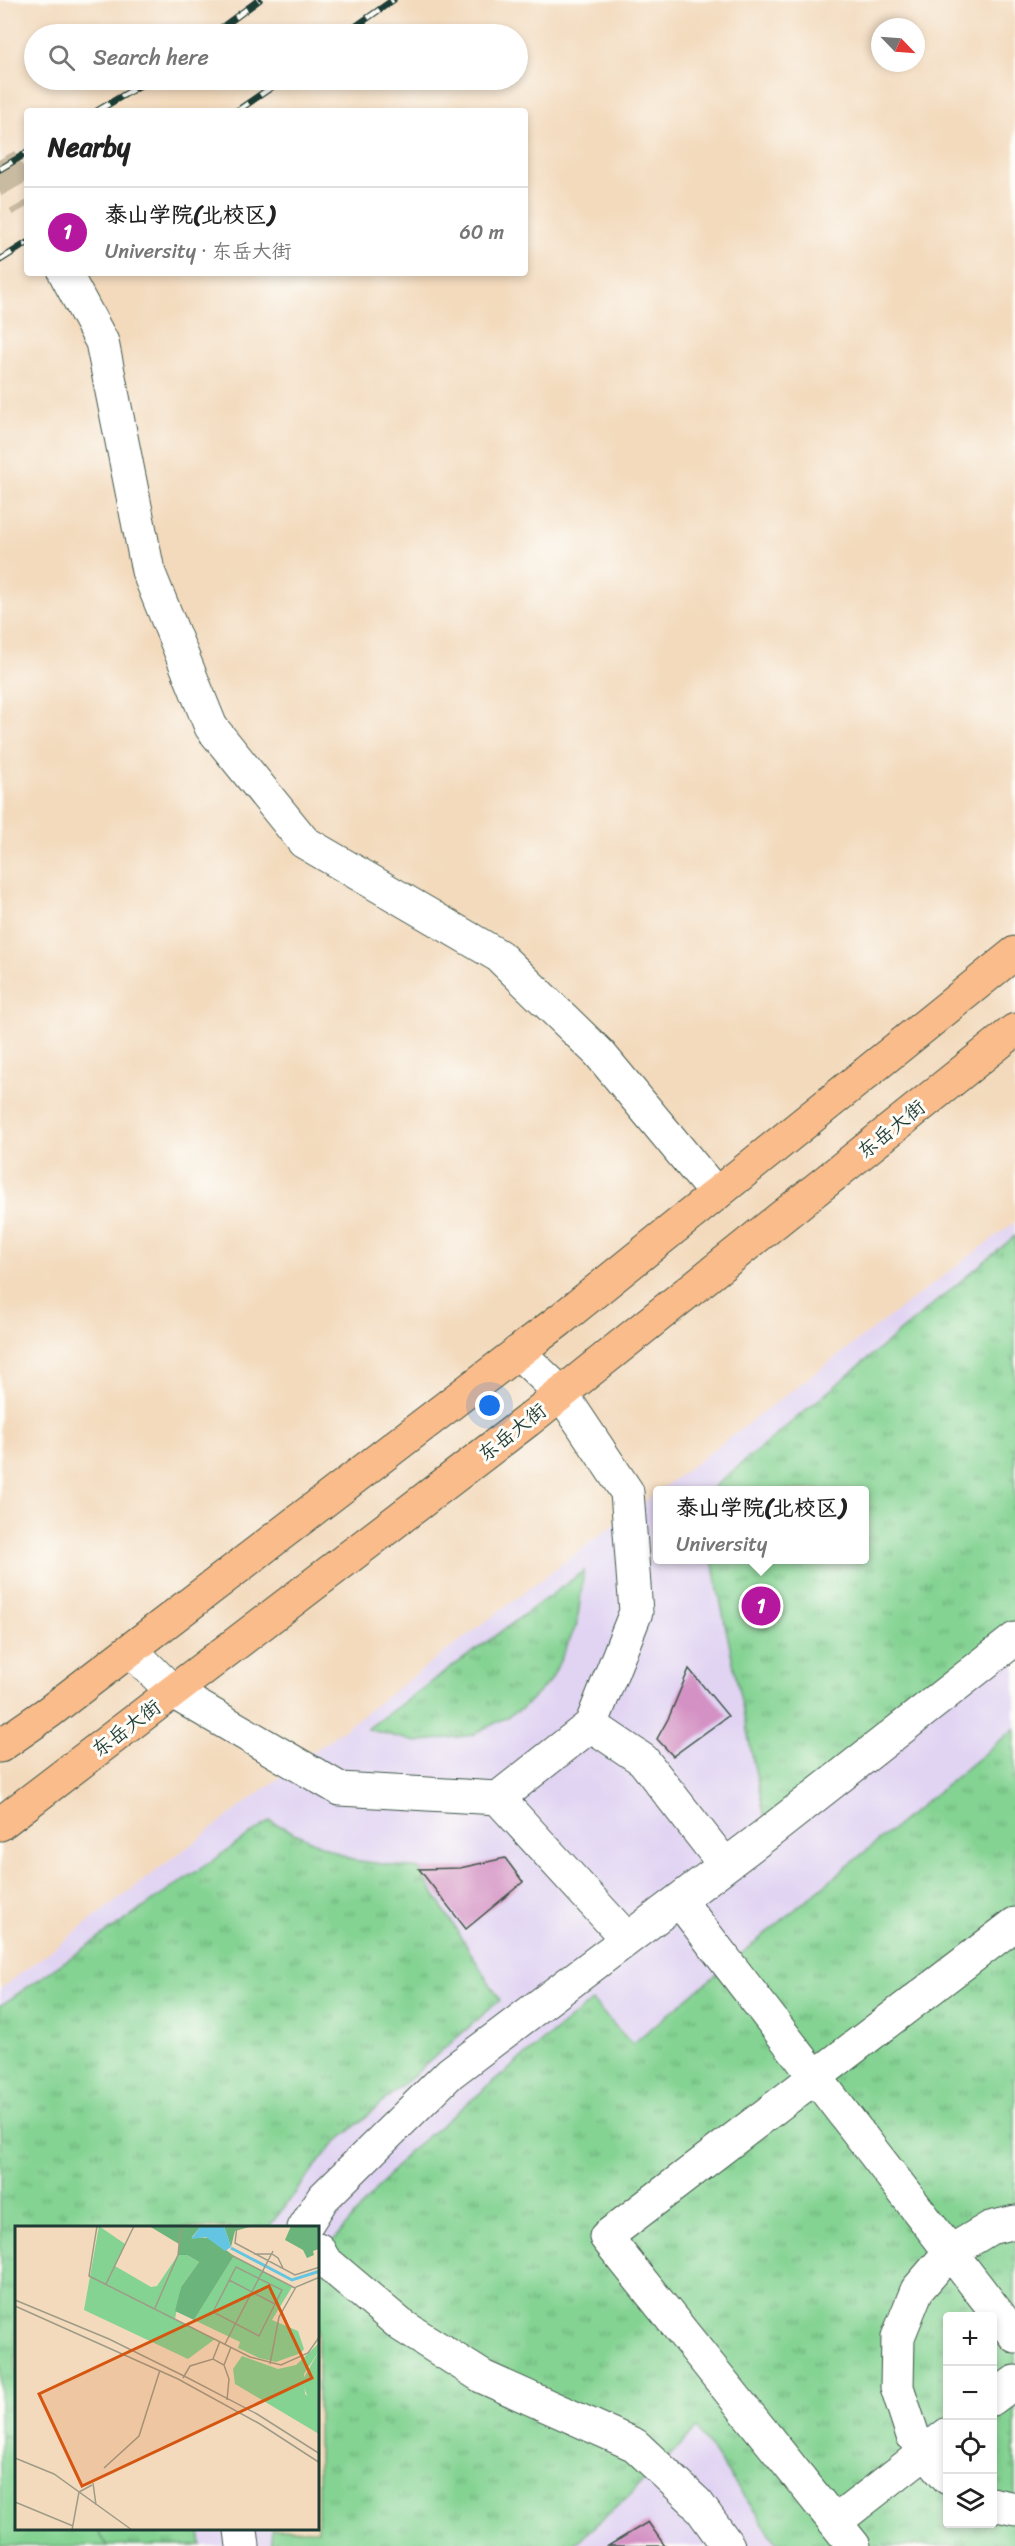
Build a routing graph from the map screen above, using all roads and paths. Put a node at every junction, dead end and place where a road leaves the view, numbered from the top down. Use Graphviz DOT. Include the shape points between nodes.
graph roads {
  1 [pos="67,276"];
  2 [pos="1015,953"];
  3 [pos="1015,1030"];
  4 [pos="716,1194"];
  5 [pos="518,1352"];
  6 [pos="561,1393"];
  7 [pos="1015,1639"];
  8 [pos="131,1650"];
  9 [pos="173,1692"];
  10 [pos="591,1725"];
  11 [pos="0,1746"];
  12 [pos="498,1798"];
  13 [pos="0,1824"];
  14 [pos="725,1865"];
  15 [pos="679,1900"];
  16 [pos="1015,1924"];
  17 [pos="627,1939"];
  18 [pos="815,2077"];
  19 [pos="1015,2222"];
  20 [pos="311,2226"];
  21 [pos="950,2252"];
  22 [pos="320,2253"];
  23 [pos="1015,2336"];
  24 [pos="1015,2382"];
  25 [pos="997,2396"];
  26 [pos="937,2443"];
  27 [pos="947,2474"];
  28 [pos="997,2505"];
  29 [pos="1015,2509"];
  30 [pos="241,2531"];
  31 [pos="844,2534"];
  32 [pos="243,2546"];
  33 [pos="728,2546"];
  1 -- 4 [label="street" via="102,342 148,572 211,727 304,842 499,956 599,1053"];
  2 -- 4 [label="main road"];
  3 -- 6 [label="main road, 东岳大街"];
  4 -- 5 [label="main road"];
  5 -- 6 [label="street"];
  5 -- 8 [label="main road"];
  6 -- 9 [label="main road, 东岳大街"];
  6 -- 10 [label="street" via="627,1492 636,1612"];
  7 -- 14 [label="street"];
  8 -- 9 [label="street"];
  8 -- 11 [label="main road"];
  9 -- 12 [label="street" via="340,1790"];
  9 -- 13 [label="main road, 东岳大街"];
  10 -- 12 [label="street"];
  10 -- 14 [label="street" via="643,1760"];
  12 -- 17 [label="street"];
  14 -- 15 [label="street"];
  15 -- 17 [label="street"];
  15 -- 18 [label="street"];
  16 -- 18 [label="street"];
  17 -- 20 [label="street" via="450,2073 323,2198"];
  18 -- 21 [label="street"];
  18 -- 31 [label="street" via="606,2238"];
  19 -- 21 [label="street" via="990,2228"];
  21 -- 23 [label="street"];
  21 -- 26 [label="street" via="917,2290 898,2337 897,2387 913,2436"];
  22 -- 33 [label="street" via="401,2325 483,2377 635,2445 697,2503"];
  24 -- 25 [label="street"];
  26 -- 27 [label="street"];
  26 -- 31 [label="street"];
  28 -- 29 [label="street"];
  30 -- 32 [label="street"];
}
